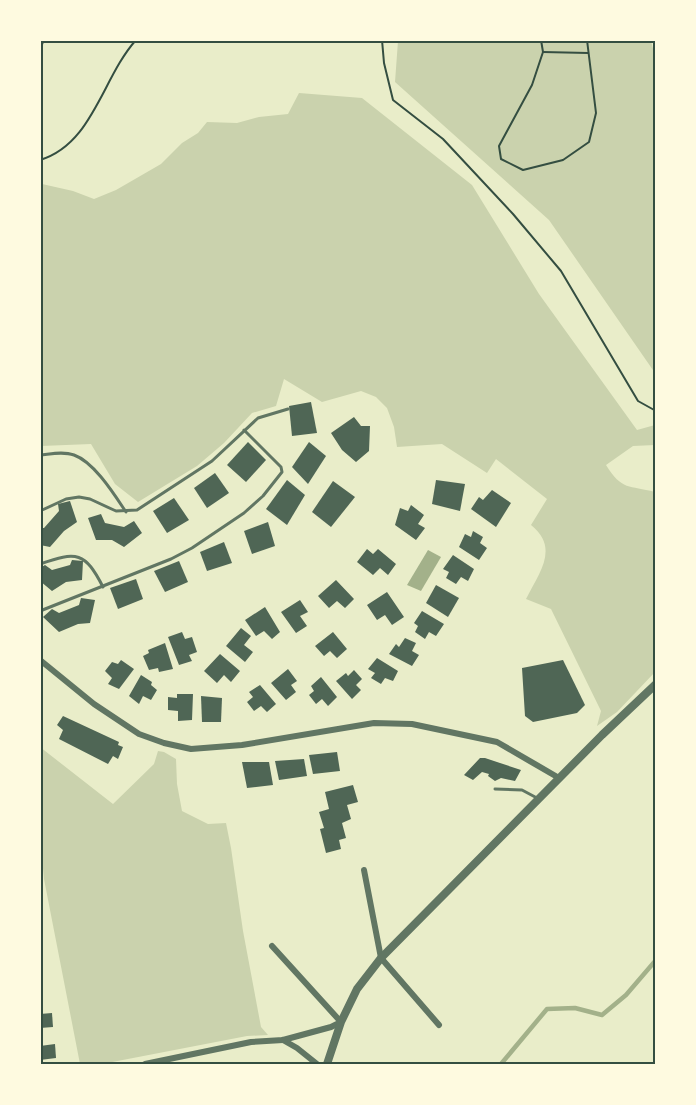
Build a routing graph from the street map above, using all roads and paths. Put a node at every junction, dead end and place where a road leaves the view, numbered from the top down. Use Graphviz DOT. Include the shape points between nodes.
graph roads {
  1 [pos="136,40"];
  2 [pos="382,40"];
  3 [pos="541,40"];
  4 [pos="587,40"];
  5 [pos="543,52"];
  6 [pos="589,53"];
  7 [pos="40,159"];
  8 [pos="288,409"];
  9 [pos="656,411"];
  10 [pos="244,430"];
  11 [pos="40,455"];
  12 [pos="40,511"];
  13 [pos="126,512"];
  14 [pos="40,564"];
  15 [pos="103,587"];
  16 [pos="40,611"];
  17 [pos="40,660"];
  18 [pos="656,684"];
  19 [pos="559,778"];
  20 [pos="495,789"];
  21 [pos="538,798"];
  22 [pos="364,870"];
  23 [pos="272,946"];
  24 [pos="381,958"];
  25 [pos="341,1022"];
  26 [pos="439,1025"];
  27 [pos="283,1040"];
  28 [pos="145,1065"];
  29 [pos="317,1065"];
  30 [pos="327,1065"];
  1 -- 7 [label="path" via="124,53 82,132 57,155"];
  2 -- 9 [label="path" via="393,100 443,139 513,214 561,271 638,401"];
  3 -- 5 [label="path"];
  4 -- 6 [label="path"];
  5 -- 6 [label="path"];
  5 -- 6 [label="path" via="532,85 499,146 501,159 523,170 563,160 589,141 596,113"];
  8 -- 10 [label="lane" via="258,418"];
  10 -- 13 [label="lane" via="212,461 137,510"];
  10 -- 15 [label="lane" via="281,467 282,472 262,496 192,548"];
  11 -- 13 [label="lane" via="73,454 84,460"];
  12 -- 13 [label="lane" via="79,497"];
  14 -- 15 [label="lane" via="66,556 80,557 89,563"];
  15 -- 16 [label="lane"];
  17 -- 19 [label="street" via="94,705 139,734 164,743 190,748 242,745 374,723 412,724 497,742"];
  18 -- 19 [label="street"];
  19 -- 21 [label="street"];
  20 -- 21 [label="lane" via="522,790"];
  21 -- 24 [label="street"];
  22 -- 24 [label="street"];
  23 -- 25 [label="street"];
  24 -- 25 [label="street" via="357,989"];
  24 -- 26 [label="street"];
  25 -- 27 [label="street"];
  25 -- 30 [label="street"];
  27 -- 28 [label="street" via="251,1042"];
  27 -- 29 [label="street"];
}
